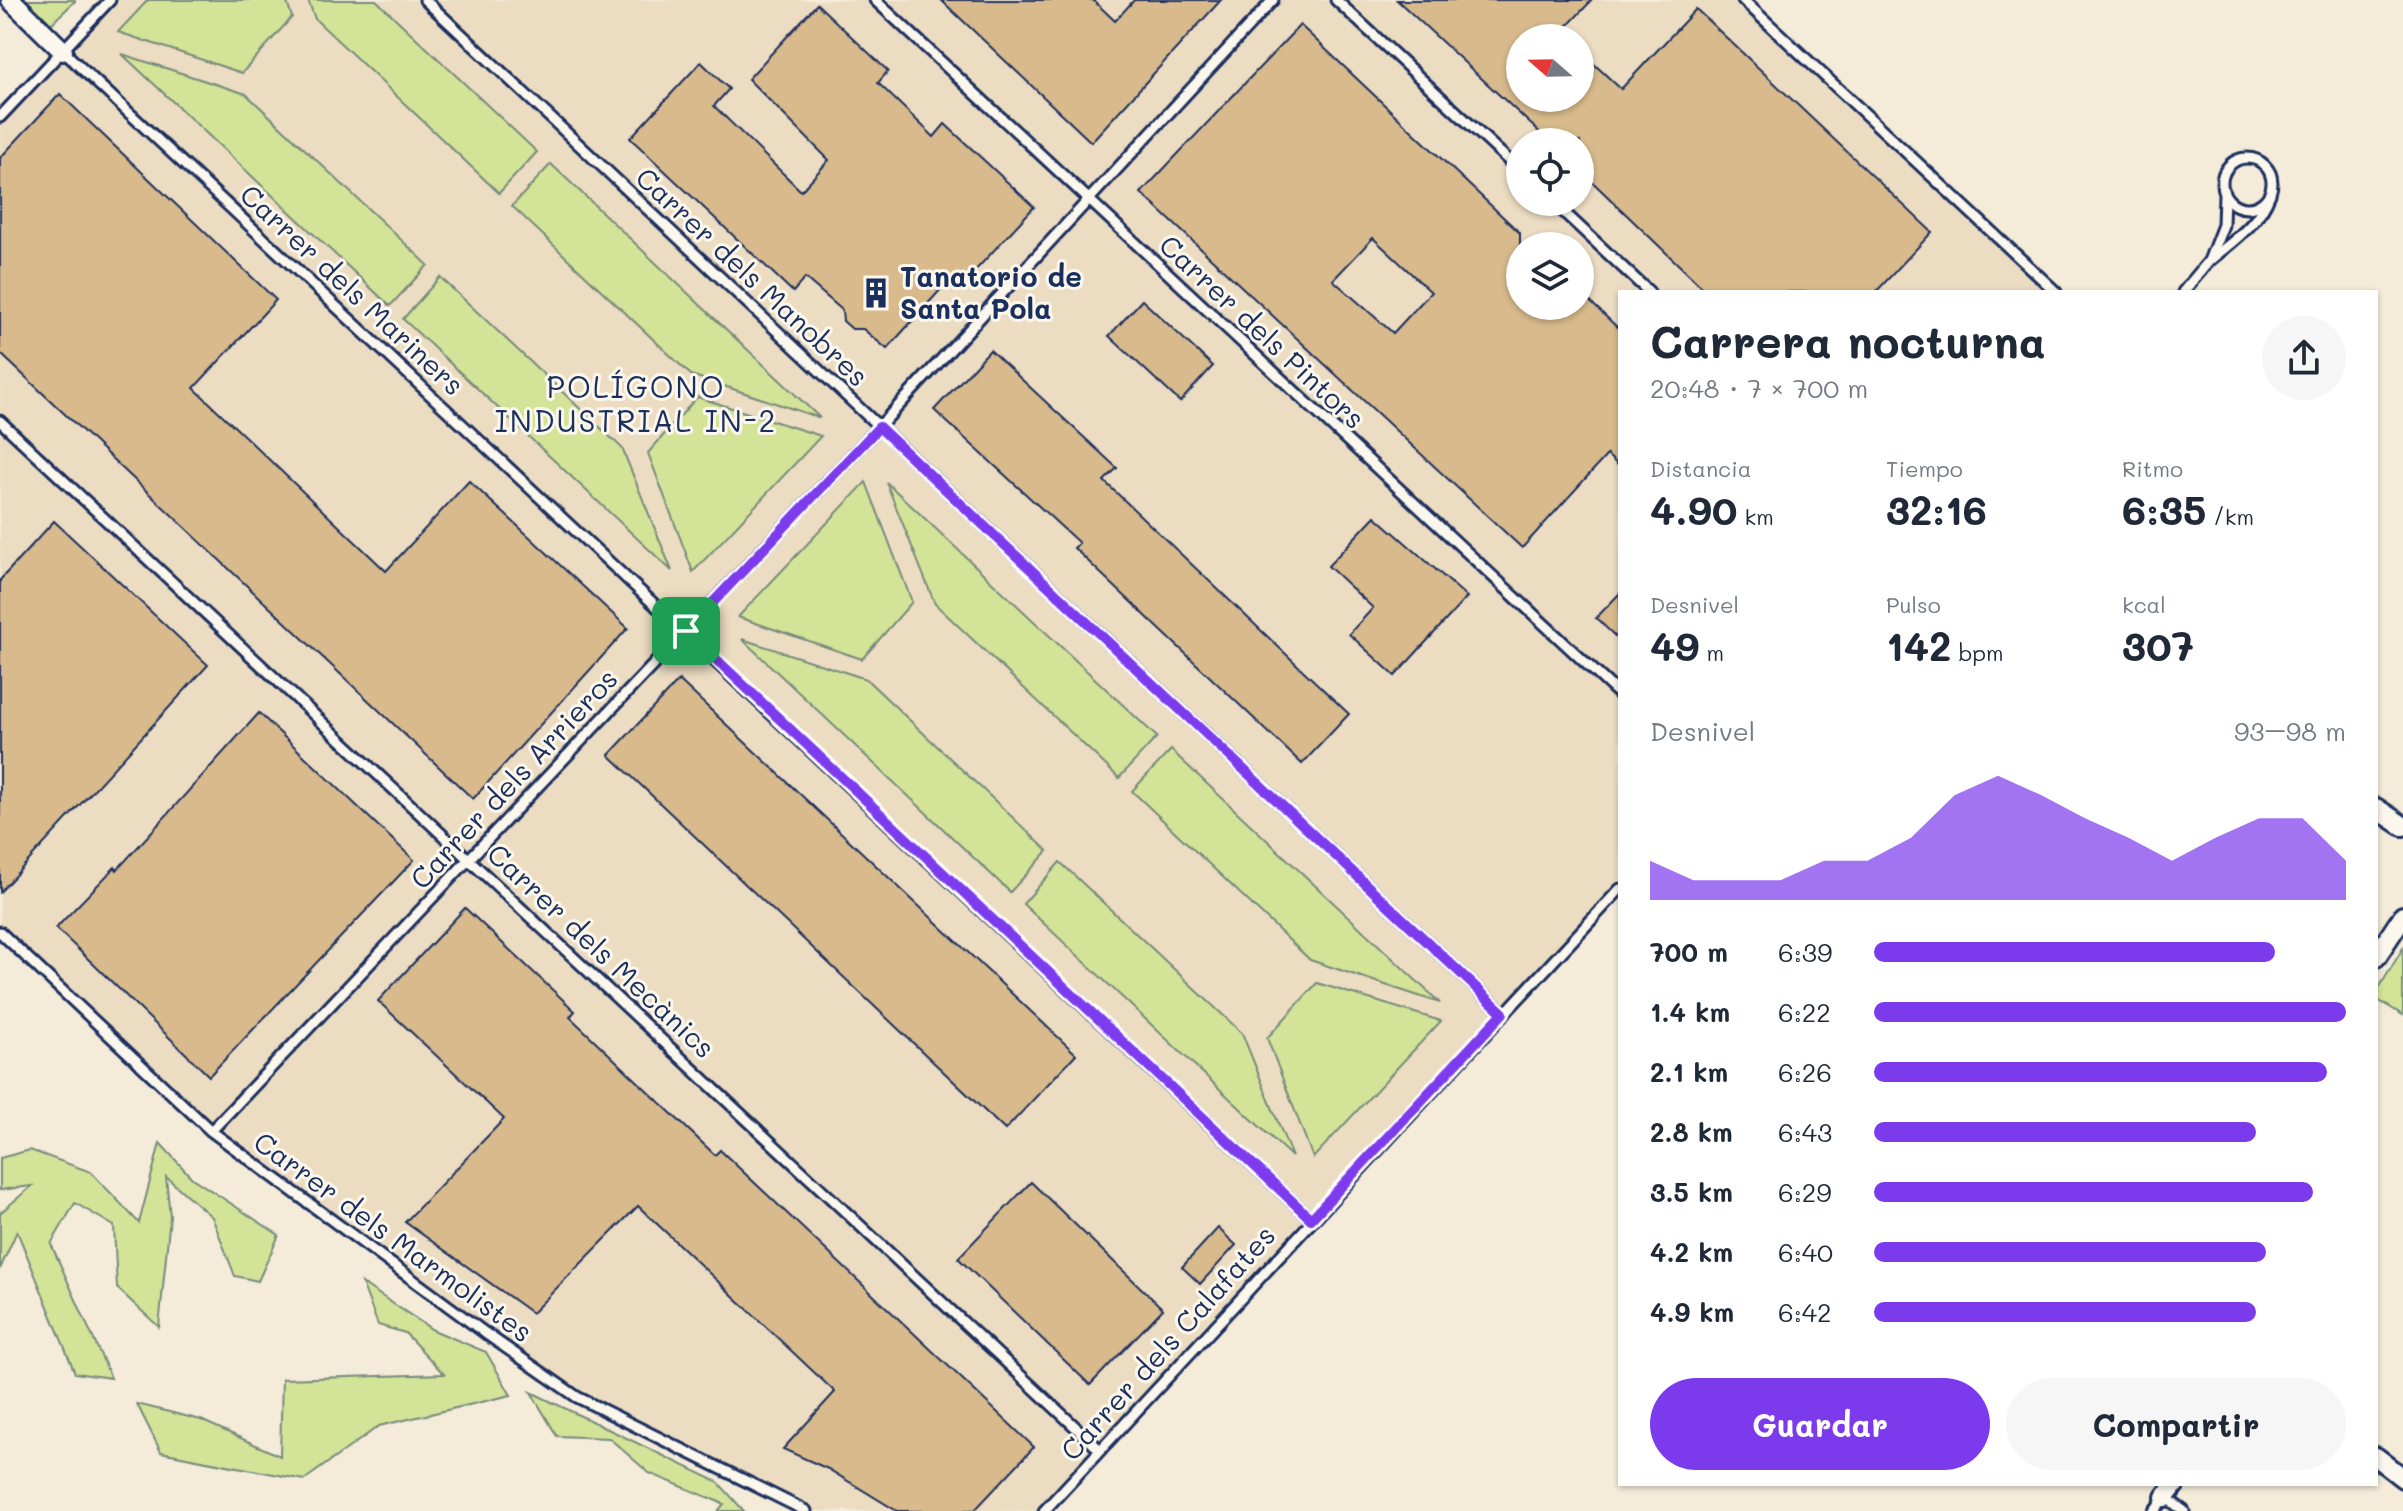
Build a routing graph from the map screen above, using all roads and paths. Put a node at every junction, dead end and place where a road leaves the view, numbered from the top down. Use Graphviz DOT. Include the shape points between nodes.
graph roads {
  1 [pos="11,0"];
  2 [pos="110,0"];
  3 [pos="425,0"];
  4 [pos="875,0"];
  5 [pos="1273,0"];
  6 [pos="1336,0"];
  7 [pos="1743,0"];
  8 [pos="63,51"];
  9 [pos="0,117"];
  10 [pos="1506,158"];
  11 [pos="2224,194"];
  12 [pos="2270,194"];
  13 [pos="1087,200"];
  14 [pos="1568,216"];
  15 [pos="2209,261"];
  16 [pos="1647,290"];
  17 [pos="2054,290"];
  18 [pos="2185,290"];
  19 [pos="0,421"];
  20 [pos="879,427"];
  21 [pos="686,631"];
  22 [pos="1618,693"];
  23 [pos="2378,809"];
  24 [pos="2403,826"];
  25 [pos="470,858"];
  26 [pos="1618,891"];
  27 [pos="2403,916"];
  28 [pos="0,932"];
  29 [pos="2378,954"];
  30 [pos="1503,1013"];
  31 [pos="211,1131"];
  32 [pos="1311,1219"];
  33 [pos="1100,1450"];
  34 [pos="2378,1459"];
  35 [pos="2403,1478"];
  36 [pos="2165,1497"];
  37 [pos="806,1511"];
  38 [pos="1044,1511"];
  39 [pos="2184,1511"];
  1 -- 8 [label="street"];
  2 -- 8 [label="lane"];
  3 -- 20 [label="lane, Carrer dels Manobres"];
  4 -- 13 [label="lane, Carrer dels Pintors"];
  5 -- 13 [label="lane, Carrer dels Arrieros"];
  6 -- 10 [label="lane"];
  7 -- 17 [label="lane"];
  8 -- 9 [label="lane"];
  8 -- 21 [label="lane, Carrer dels Mariners"];
  11 -- 12 [label="lane" via="2243,208 2259,205"];
  11 -- 12 [label="lane" via="2226,169 2248,157 2269,169"];
  11 -- 15 [label="lane" via="2223,225"];
  12 -- 15 [label="lane" via="2252,225"];
  13 -- 20 [label="lane, Carrer dels Arrieros"];
  13 -- 22 [label="lane, Carrer dels Pintors"];
  14 -- 16 [label="lane"];
  15 -- 18 [label="lane"];
  19 -- 25 [label="lane, Carrer dels Mecànics"];
  20 -- 21 [label="lane, Carrer dels Arrieros"];
  20 -- 30 [label="lane, Carrer dels Manobres"];
  21 -- 25 [label="lane, Carrer dels Arrieros"];
  21 -- 32 [label="lane, Carrer dels Mariners"];
  23 -- 24 [label="street"];
  25 -- 31 [label="lane, Carrer dels Arrieros"];
  25 -- 33 [label="lane, Carrer dels Mecànics"];
  26 -- 30 [label="lane, Carrer dels Calafates"];
  27 -- 29 [label="street"];
  28 -- 31 [label="lane, Carrer dels Marmolistes"];
  30 -- 32 [label="lane, Carrer dels Calafates"];
  31 -- 37 [label="lane, Carrer dels Marmolistes" via="577,1397"];
  32 -- 33 [label="lane, Carrer dels Calafates"];
  33 -- 38 [label="lane, Carrer dels Calafates"];
  34 -- 35 [label="street"];
  36 -- 39 [label="lane"];
}
